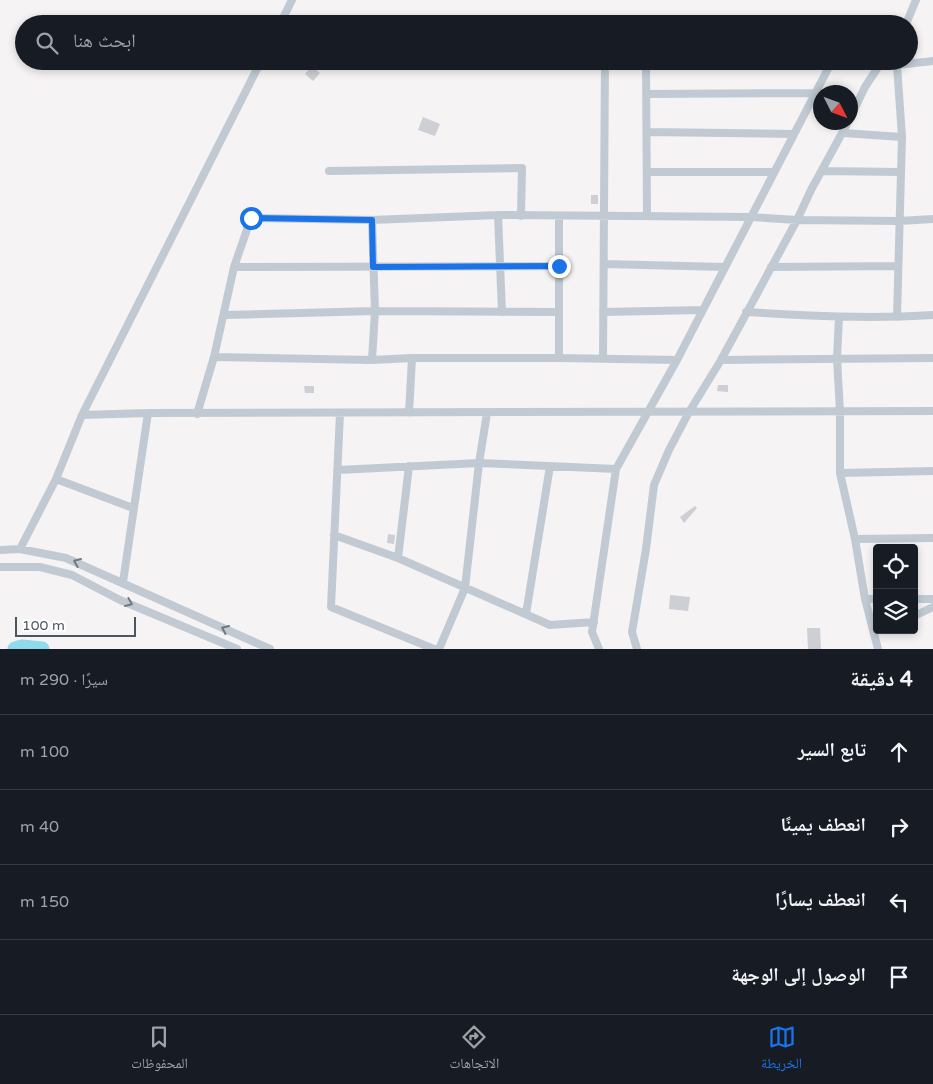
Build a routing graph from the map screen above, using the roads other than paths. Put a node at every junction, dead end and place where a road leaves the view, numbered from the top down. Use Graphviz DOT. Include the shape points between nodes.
graph roads {
  1 [pos="292,0"];
  2 [pos="916,0"];
  3 [pos="284,15"];
  4 [pos="910,15"];
  5 [pos="933,61"];
  6 [pos="918,63"];
  7 [pos="256,70"];
  8 [pos="605,70"];
  9 [pos="646,70"];
  10 [pos="827,70"];
  11 [pos="876,70"];
  12 [pos="897,70"];
  13 [pos="820,85"];
  14 [pos="646,94"];
  15 [pos="813,94"];
  16 [pos="813,98"];
  17 [pos="858,102"];
  18 [pos="844,130"];
  19 [pos="647,132"];
  20 [pos="843,133"];
  21 [pos="794,134"];
  22 [pos="902,137"];
  23 [pos="329,171"];
  24 [pos="822,171"];
  25 [pos="648,172"];
  26 [pos="774,172"];
  27 [pos="901,172"];
  28 [pos="498,215"];
  29 [pos="521,216"];
  30 [pos="559,216"];
  31 [pos="604,216"];
  32 [pos="648,216"];
  33 [pos="751,216"];
  34 [pos="933,219"];
  35 [pos="372,220"];
  36 [pos="797,220"];
  37 [pos="899,221"];
  38 [pos="604,264"];
  39 [pos="501,266"];
  40 [pos="559,266"];
  41 [pos="898,266"];
  42 [pos="234,267"];
  43 [pos="373,267"];
  44 [pos="725,267"];
  45 [pos="771,267"];
  46 [pos="702,310"];
  47 [pos="375,311"];
  48 [pos="502,312"];
  49 [pos="559,312"];
  50 [pos="603,312"];
  51 [pos="746,312"];
  52 [pos="224,315"];
  53 [pos="933,315"];
  54 [pos="839,318"];
  55 [pos="897,318"];
  56 [pos="214,358"];
  57 [pos="412,358"];
  58 [pos="559,358"];
  59 [pos="603,358"];
  60 [pos="837,358"];
  61 [pos="933,358"];
  62 [pos="372,360"];
  63 [pos="677,360"];
  64 [pos="721,360"];
  65 [pos="649,412"];
  66 [pos="689,412"];
  67 [pos="840,412"];
  68 [pos="933,412"];
  69 [pos="148,413"];
  70 [pos="340,413"];
  71 [pos="409,413"];
  72 [pos="486,413"];
  73 [pos="197,414"];
  74 [pos="82,415"];
  75 [pos="479,463"];
  76 [pos="409,466"];
  77 [pos="550,466"];
  78 [pos="616,469"];
  79 [pos="338,470"];
  80 [pos="933,470"];
  81 [pos="840,473"];
  82 [pos="56,479"];
  83 [pos="133,508"];
  84 [pos="334,535"];
  85 [pos="855,538"];
  86 [pos="933,538"];
  87 [pos="20,549"];
  88 [pos="0,550"];
  89 [pos="398,558"];
  90 [pos="0,567"];
  91 [pos="122,582"];
  92 [pos="465,588"];
  93 [pos="873,599"];
  94 [pos="918,599"];
  95 [pos="933,599"];
  96 [pos="866,600"];
  97 [pos="933,607"];
  98 [pos="526,614"];
  99 [pos="918,614"];
  100 [pos="594,622"];
  101 [pos="873,630"];
  102 [pos="874,634"];
  103 [pos="237,649"];
  104 [pos="270,649"];
  105 [pos="434,649"];
  106 [pos="439,649"];
  107 [pos="599,649"];
  108 [pos="636,649"];
  109 [pos="878,649"];
  1 -- 3 [label="street"];
  2 -- 4 [label="street"];
  5 -- 6 [label="street"];
  7 -- 74 [label="street"];
  8 -- 31 [label="street"];
  9 -- 14 [label="street"];
  10 -- 13 [label="street"];
  11 -- 17 [label="street"];
  12 -- 22 [label="street"];
  14 -- 15 [label="street"];
  14 -- 19 [label="street"];
  16 -- 21 [label="street"];
  18 -- 20 [label="street"];
  19 -- 21 [label="street"];
  19 -- 25 [label="street"];
  20 -- 22 [label="street"];
  20 -- 24 [label="street"];
  21 -- 26 [label="street"];
  22 -- 27 [label="street"];
  23 -- 29 [label="street" via="522,168"];
  24 -- 27 [label="street"];
  24 -- 36 [label="street"];
  25 -- 26 [label="street"];
  25 -- 32 [label="street"];
  26 -- 33 [label="street"];
  27 -- 37 [label="street"];
  28 -- 29 [label="street"];
  28 -- 35 [label="street"];
  28 -- 39 [label="street"];
  29 -- 30 [label="street"];
  30 -- 31 [label="street"];
  30 -- 40 [label="street"];
  31 -- 32 [label="street"];
  31 -- 38 [label="street"];
  32 -- 33 [label="street"];
  33 -- 36 [label="street"];
  33 -- 44 [label="street"];
  34 -- 37 [label="street"];
  35 -- 42 [label="street" via="251,218"];
  35 -- 43 [label="street"];
  36 -- 37 [label="street"];
  36 -- 45 [label="street"];
  37 -- 41 [label="street"];
  38 -- 44 [label="street"];
  38 -- 50 [label="street"];
  39 -- 40 [label="street"];
  39 -- 43 [label="street"];
  39 -- 48 [label="street"];
  40 -- 49 [label="street"];
  41 -- 45 [label="street"];
  41 -- 55 [label="street"];
  42 -- 43 [label="street"];
  42 -- 52 [label="street"];
  43 -- 47 [label="street"];
  44 -- 46 [label="street"];
  45 -- 51 [label="street"];
  46 -- 50 [label="street"];
  46 -- 63 [label="street"];
  47 -- 48 [label="street"];
  47 -- 52 [label="street"];
  47 -- 62 [label="street"];
  48 -- 49 [label="street"];
  49 -- 58 [label="street"];
  50 -- 59 [label="street"];
  51 -- 54 [label="street"];
  51 -- 64 [label="street"];
  52 -- 56 [label="street"];
  53 -- 55 [label="street"];
  54 -- 55 [label="street"];
  54 -- 60 [label="street"];
  56 -- 62 [label="street"];
  56 -- 73 [label="street"];
  57 -- 58 [label="street"];
  57 -- 62 [label="street"];
  57 -- 71 [label="street"];
  58 -- 59 [label="street"];
  59 -- 63 [label="street"];
  60 -- 61 [label="street"];
  60 -- 64 [label="street"];
  60 -- 67 [label="street"];
  63 -- 65 [label="street"];
  64 -- 66 [label="street"];
  65 -- 66 [label="street"];
  65 -- 72 [label="street"];
  65 -- 78 [label="street"];
  66 -- 67 [label="street"];
  66 -- 108 [label="street" via="654,485 632,632"];
  67 -- 68 [label="street"];
  67 -- 81 [label="street"];
  69 -- 73 [label="street"];
  69 -- 74 [label="street"];
  69 -- 83 [label="street"];
  70 -- 71 [label="street"];
  70 -- 73 [label="street"];
  70 -- 79 [label="street"];
  71 -- 72 [label="street"];
  72 -- 75 [label="street"];
  74 -- 82 [label="street"];
  75 -- 76 [label="street"];
  75 -- 77 [label="street"];
  75 -- 92 [label="street"];
  76 -- 79 [label="street"];
  76 -- 89 [label="street"];
  77 -- 78 [label="street"];
  77 -- 98 [label="street"];
  78 -- 100 [label="street"];
  79 -- 84 [label="street"];
  80 -- 81 [label="street"];
  81 -- 85 [label="street"];
  82 -- 83 [label="street"];
  82 -- 87 [label="street"];
  83 -- 91 [label="street"];
  84 -- 89 [label="street"];
  84 -- 105 [label="street" via="331,607"];
  85 -- 86 [label="street"];
  85 -- 96 [label="street"];
  87 -- 88 [label="street"];
  91 -- 87 [label="street, one-way" via="66,558"];
  89 -- 92 [label="street"];
  90 -- 103 [label="street, one-way" via="40,567 72,576 120,600"];
  104 -- 91 [label="street, one-way"];
  92 -- 98 [label="street"];
  92 -- 106 [label="street"];
  93 -- 96 [label="street"];
  94 -- 95 [label="street"];
  96 -- 101 [label="street"];
  97 -- 99 [label="street"];
  98 -- 100 [label="street" via="550,625"];
  100 -- 107 [label="street" via="592,632"];
  102 -- 109 [label="street"];
}
